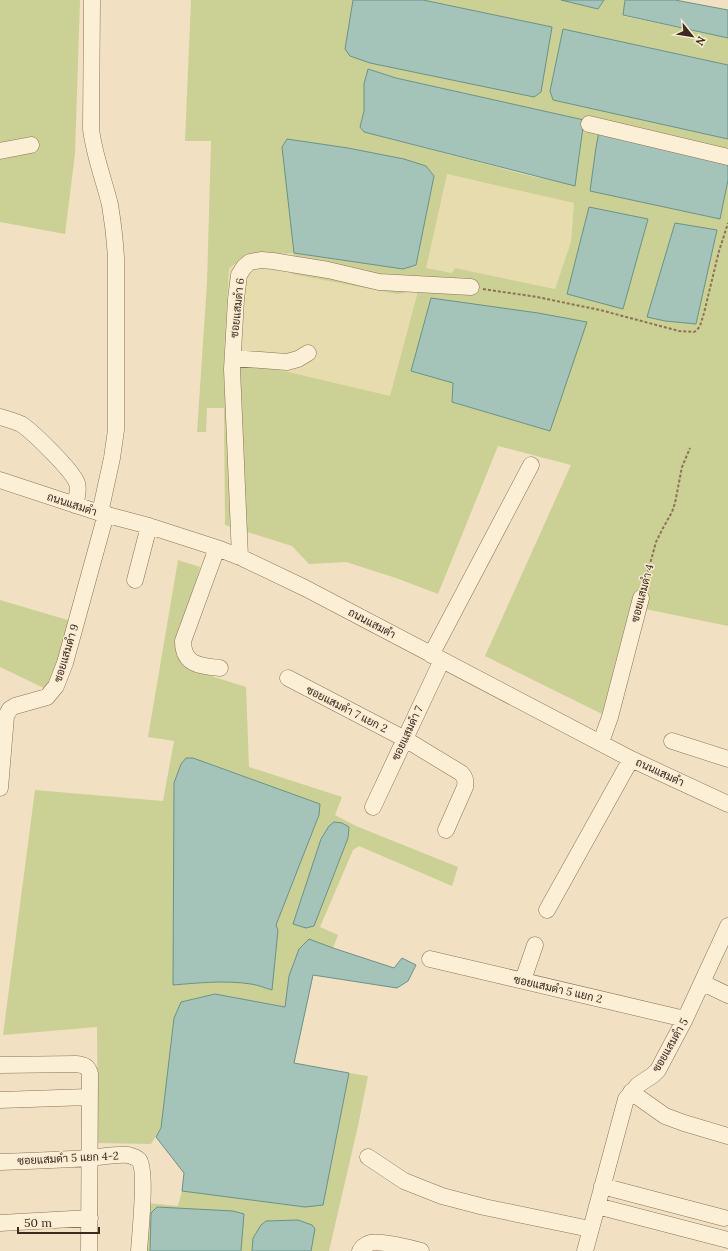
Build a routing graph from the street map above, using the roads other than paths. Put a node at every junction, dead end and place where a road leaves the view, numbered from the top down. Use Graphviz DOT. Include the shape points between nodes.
graph roads {
  1 [pos="92,0"];
  2 [pos="589,124"];
  3 [pos="31,145"];
  4 [pos="0,151"];
  5 [pos="728,157"];
  6 [pos="470,287"];
  7 [pos="308,353"];
  8 [pos="233,358"];
  9 [pos="0,417"];
  10 [pos="531,465"];
  11 [pos="0,480"];
  12 [pos="75,504"];
  13 [pos="103,513"];
  14 [pos="149,526"];
  15 [pos="217,548"];
  16 [pos="240,557"];
  17 [pos="135,580"];
  18 [pos="641,598"];
  19 [pos="437,657"];
  20 [pos="220,668"];
  21 [pos="288,678"];
  22 [pos="4,713"];
  23 [pos="405,739"];
  24 [pos="672,741"];
  25 [pos="601,742"];
  26 [pos="631,759"];
  27 [pos="728,759"];
  28 [pos="0,786"];
  29 [pos="728,804"];
  30 [pos="373,807"];
  31 [pos="446,830"];
  32 [pos="548,910"];
  33 [pos="728,926"];
  34 [pos="535,945"];
  35 [pos="430,959"];
  36 [pos="523,980"];
  37 [pos="703,983"];
  38 [pos="728,995"];
  39 [pos="686,1019"];
  40 [pos="0,1065"];
  41 [pos="631,1092"];
  42 [pos="89,1097"];
  43 [pos="0,1100"];
  44 [pos="728,1136"];
  45 [pos="89,1158"];
  46 [pos="368,1158"];
  47 [pos="0,1162"];
  48 [pos="602,1186"];
  49 [pos="597,1206"];
  50 [pos="90,1218"];
  51 [pos="724,1218"];
  52 [pos="0,1223"];
  53 [pos="590,1229"];
  54 [pos="728,1240"];
  55 [pos="89,1251"];
  56 [pos="139,1251"];
  57 [pos="360,1251"];
  58 [pos="421,1251"];
  59 [pos="585,1251"];
  1 -- 13 [label="street, ซอยแสมดำ 9" via="91,129 93,147 110,206 116,258 116,430"];
  2 -- 5 [label="street"];
  3 -- 4 [label="street"];
  6 -- 8 [label="street, ซอยแสมดำ 6" via="386,282 273,260 250,262 239,275"];
  7 -- 8 [label="street" via="286,362"];
  8 -- 16 [label="street, ซอยแสมดำ 6"];
  9 -- 12 [label="street" via="20,424 33,433 70,472 77,483 78,494"];
  10 -- 19 [label="street, ซอยแสมดำ 7"];
  11 -- 12 [label="street, ถนนแสมดำ"];
  12 -- 13 [label="street, ถนนแสมดำ"];
  13 -- 14 [label="street, ถนนแสมดำ"];
  13 -- 22 [label="street, ซอยแสมดำ 9" via="65,663 56,686 47,697 15,706"];
  14 -- 15 [label="street, ถนนแสมดำ"];
  14 -- 17 [label="street"];
  15 -- 16 [label="street, ถนนแสมดำ"];
  15 -- 20 [label="street" via="183,641 183,650 194,663"];
  16 -- 19 [label="street, ถนนแสมดำ"];
  18 -- 25 [label="street, ซอยแสมดำ 4"];
  19 -- 23 [label="street, ซอยแสมดำ 7"];
  19 -- 25 [label="street, ถนนแสมดำ"];
  21 -- 23 [label="street, ซอยแสมดำ 7 แยก 2"];
  22 -- 28 [label="street, ซอยแสมดำ 9" via="6,716"];
  23 -- 30 [label="street, ซอยแสมดำ 7"];
  23 -- 31 [label="street, ซอยแสมดำ 7 แยก 2" via="461,772 465,777 465,786"];
  24 -- 27 [label="street"];
  25 -- 26 [label="street, ถนนแสมดำ"];
  26 -- 29 [label="street, ถนนแสมดำ"];
  26 -- 32 [label="street"];
  33 -- 37 [label="street, ซอยแสมดำ 5"];
  34 -- 36 [label="street"];
  35 -- 36 [label="street, ซอยแสมดำ 5 แยก 2"];
  36 -- 39 [label="street, ซอยแสมดำ 5 แยก 2"];
  37 -- 38 [label="street"];
  37 -- 39 [label="street, ซอยแสมดำ 5"];
  39 -- 41 [label="street, ซอยแสมดำ 5" via="658,1070"];
  40 -- 42 [label="street" via="84,1066 90,1074"];
  41 -- 44 [label="street" via="665,1116"];
  41 -- 48 [label="street, ซอยแสมดำ 5" via="626,1099"];
  42 -- 43 [label="street"];
  42 -- 45 [label="street"];
  45 -- 47 [label="street, ซอยแสมดำ 5 แยก 4-2"];
  45 -- 50 [label="street"];
  45 -- 56 [label="street, ซอยแสมดำ 5 แยก 4-2" via="126,1155 136,1157 140,1161 143,1181"];
  46 -- 53 [label="street" via="404,1181 442,1196"];
  48 -- 49 [label="street, ซอยแสมดำ 5"];
  48 -- 51 [label="street"];
  49 -- 53 [label="street, ซอยแสมดำ 5"];
  49 -- 54 [label="street"];
  50 -- 52 [label="street"];
  50 -- 55 [label="street"];
  53 -- 59 [label="street, ซอยแสมดำ 5"];
  57 -- 58 [label="street" via="371,1242"];
}
